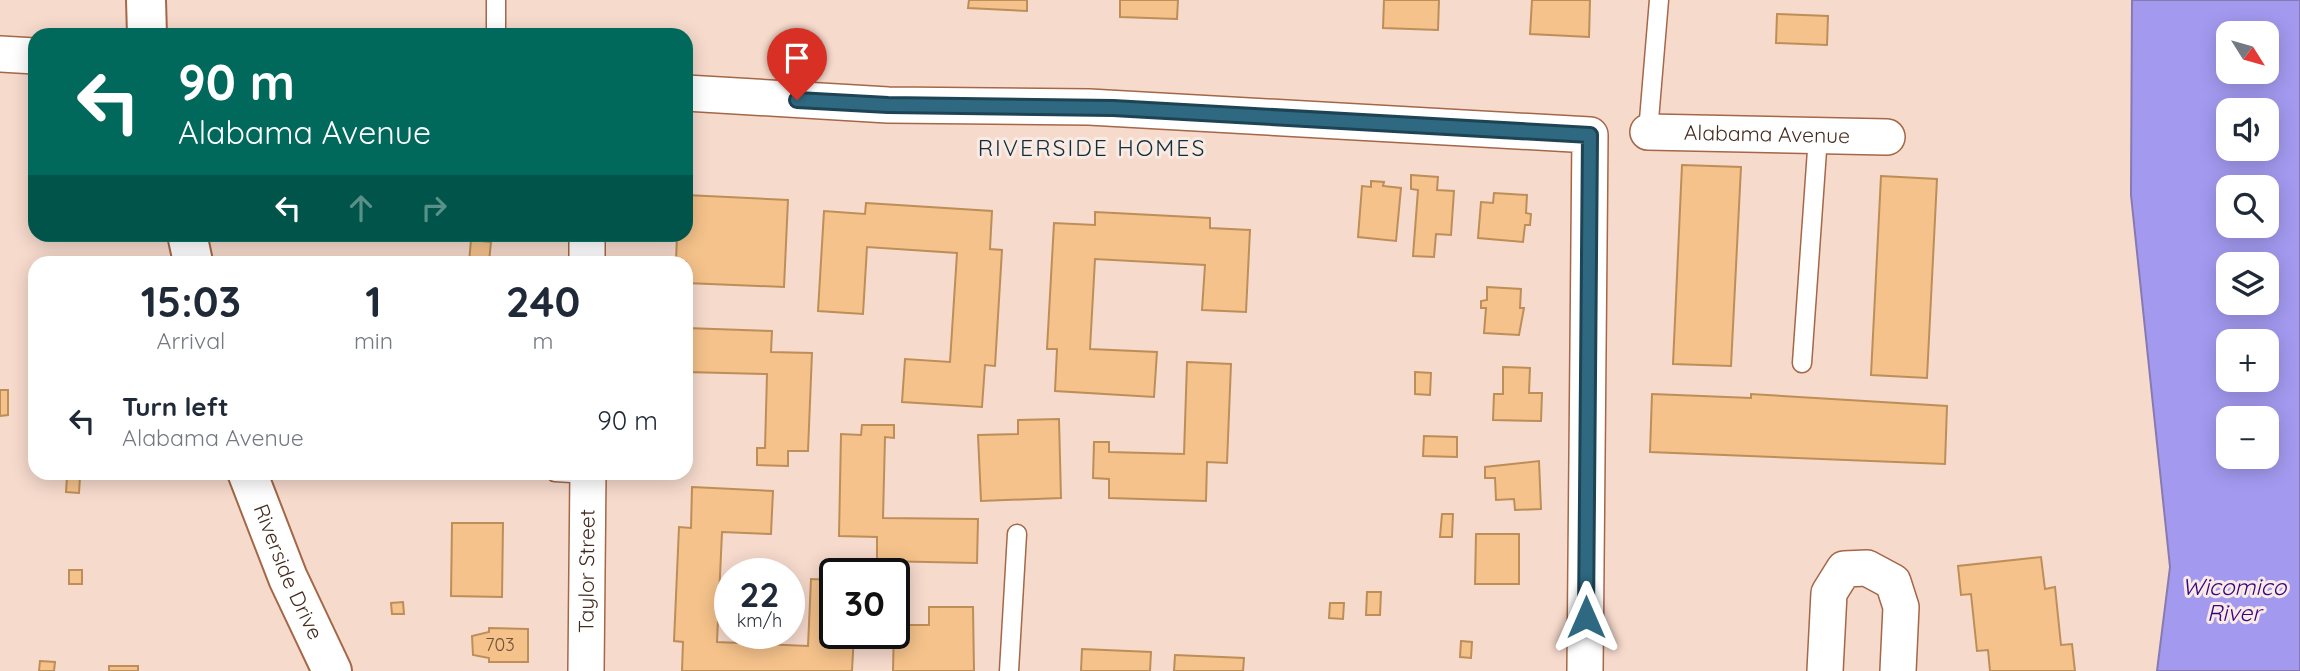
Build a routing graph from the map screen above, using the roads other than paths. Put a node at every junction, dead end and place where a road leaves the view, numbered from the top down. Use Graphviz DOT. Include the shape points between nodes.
graph roads {
  1 [pos="146,0"];
  2 [pos="496,0"];
  3 [pos="1659,0"];
  4 [pos="147,28"];
  5 [pos="496,28"];
  6 [pos="0,54"];
  7 [pos="28,56"];
  8 [pos="693,93"];
  9 [pos="1648,132"];
  10 [pos="1818,136"];
  11 [pos="1886,136"];
  12 [pos="1802,363"];
  13 [pos="250,480"];
  14 [pos="577,480"];
  15 [pos="1017,534"];
  16 [pos="332,671"];
  17 [pos="586,671"];
  18 [pos="1009,671"];
  19 [pos="1586,671"];
  20 [pos="1825,671"];
  21 [pos="1898,671"];
  1 -- 4 [label="street"];
  2 -- 5 [label="lane"];
  3 -- 9 [label="lane"];
  6 -- 7 [label="street"];
  8 -- 19 [label="street" via="888,105 1102,108 1590,135"];
  9 -- 10 [label="street, Alabama Avenue"];
  10 -- 11 [label="street, Alabama Avenue"];
  10 -- 12 [label="lane"];
  13 -- 16 [label="street, Riverside Drive" via="288,579"];
  14 -- 17 [label="street, Taylor Street"];
  15 -- 18 [label="lane"];
  20 -- 21 [label="street" via="1829,593 1844,569 1867,568 1893,582 1901,607"];
}
